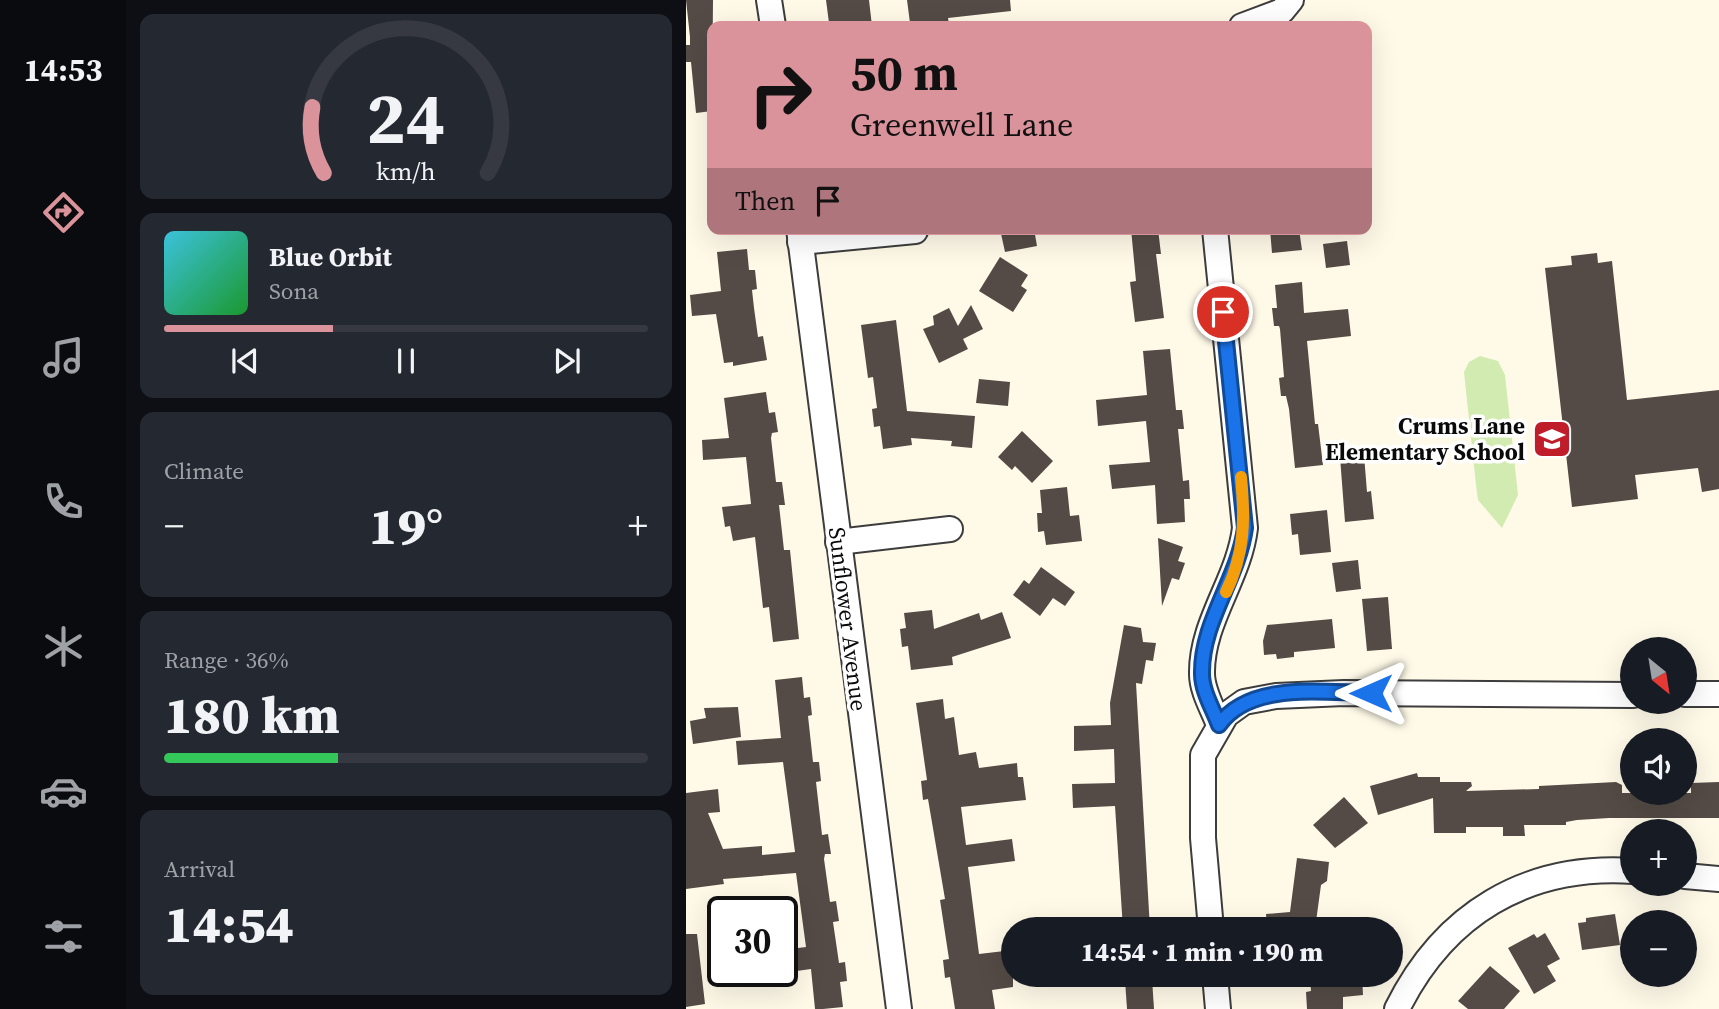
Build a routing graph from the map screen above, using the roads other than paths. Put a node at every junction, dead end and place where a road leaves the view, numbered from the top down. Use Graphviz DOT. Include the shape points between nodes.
graph roads {
  1 [pos="769,0"];
  2 [pos="1291,0"];
  3 [pos="772,21"];
  4 [pos="1255,21"];
  5 [pos="819,235"];
  6 [pos="1216,235"];
  7 [pos="800,236"];
  8 [pos="950,529"];
  9 [pos="838,542"];
  10 [pos="1698,694"];
  11 [pos="1719,694"];
  12 [pos="1620,695"];
  13 [pos="1219,725"];
  14 [pos="1620,871"];
  15 [pos="1697,877"];
  16 [pos="1719,878"];
  17 [pos="1210,917"];
  18 [pos="1216,987"];
  19 [pos="899,1009"];
  20 [pos="1218,1009"];
  21 [pos="1397,1009"];
  1 -- 3 [label="street"];
  2 -- 4 [label="street" via="1282,11"];
  5 -- 7 [label="street"];
  6 -- 13 [label="street" via="1245,528 1233,579 1204,647 1203,685"];
  7 -- 9 [label="street, Sunflower Avenue"];
  8 -- 9 [label="street"];
  9 -- 19 [label="street, Sunflower Avenue"];
  10 -- 11 [label="street"];
  12 -- 13 [label="street" via="1276,695 1244,702"];
  13 -- 17 [label="street" via="1203,755 1201,776"];
  14 -- 21 [label="street" via="1573,872 1540,880 1476,911 1429,956"];
  15 -- 16 [label="street"];
  18 -- 20 [label="street"];
}
